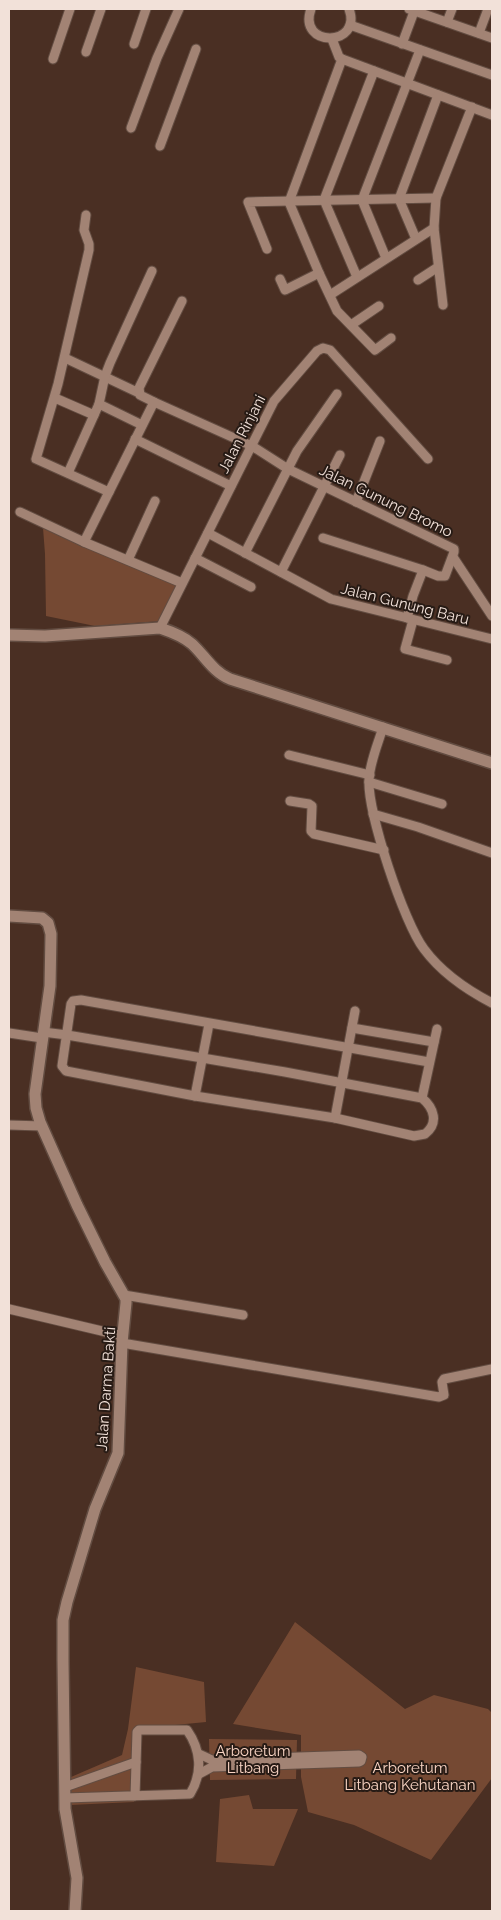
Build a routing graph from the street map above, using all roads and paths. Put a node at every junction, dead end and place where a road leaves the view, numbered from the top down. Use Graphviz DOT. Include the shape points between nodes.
graph roads {
  1 [pos="70,9"];
  2 [pos="101,9"];
  3 [pos="146,9"];
  4 [pos="179,9"];
  5 [pos="311,9"];
  6 [pos="349,9"];
  7 [pos="413,9"];
  8 [pos="452,9"];
  9 [pos="488,9"];
  10 [pos="447,22"];
  11 [pos="350,25"];
  12 [pos="479,33"];
  13 [pos="492,38"];
  14 [pos="332,39"];
  15 [pos="134,44"];
  16 [pos="402,44"];
  17 [pos="196,49"];
  18 [pos="420,50"];
  19 [pos="86,52"];
  20 [pos="53,58"];
  21 [pos="342,59"];
  22 [pos="374,71"];
  23 [pos="492,75"];
  24 [pos="407,83"];
  25 [pos="438,95"];
  26 [pos="472,107"];
  27 [pos="492,114"];
  28 [pos="131,128"];
  29 [pos="160,146"];
  30 [pos="436,198"];
  31 [pos="399,199"];
  32 [pos="324,200"];
  33 [pos="362,200"];
  34 [pos="289,202"];
  35 [pos="86,215"];
  36 [pos="434,228"];
  37 [pos="416,239"];
  38 [pos="267,249"];
  39 [pos="386,258"];
  40 [pos="438,267"];
  41 [pos="152,271"];
  42 [pos="319,273"];
  43 [pos="357,277"];
  44 [pos="280,279"];
  45 [pos="418,280"];
  46 [pos="330,295"];
  47 [pos="182,301"];
  48 [pos="379,306"];
  49 [pos="443,306"];
  50 [pos="351,325"];
  51 [pos="391,338"];
  52 [pos="65,358"];
  53 [pos="105,376"];
  54 [pos="139,393"];
  55 [pos="337,394"];
  56 [pos="55,398"];
  57 [pos="154,402"];
  58 [pos="100,404"];
  59 [pos="94,415"];
  60 [pos="142,425"];
  61 [pos="135,439"];
  62 [pos="380,441"];
  63 [pos="252,446"];
  64 [pos="340,455"];
  65 [pos="428,459"];
  66 [pos="288,469"];
  67 [pos="68,473"];
  68 [pos="231,486"];
  69 [pos="324,487"];
  70 [pos="109,492"];
  71 [pos="155,500"];
  72 [pos="356,502"];
  73 [pos="20,512"];
  74 [pos="208,533"];
  75 [pos="323,538"];
  76 [pos="84,542"];
  77 [pos="245,553"];
  78 [pos="453,557"];
  79 [pos="195,558"];
  80 [pos="128,560"];
  81 [pos="423,570"];
  82 [pos="281,572"];
  83 [pos="182,583"];
  84 [pos="251,587"];
  85 [pos="492,616"];
  86 [pos="410,619"];
  87 [pos="160,628"];
  88 [pos="492,629"];
  89 [pos="9,635"];
  90 [pos="491,639"];
  91 [pos="448,660"];
  92 [pos="382,727"];
  93 [pos="289,755"];
  94 [pos="492,763"];
  95 [pos="369,779"];
  96 [pos="290,801"];
  97 [pos="442,804"];
  98 [pos="373,814"];
  99 [pos="384,850"];
  100 [pos="492,853"];
  101 [pos="9,916"];
  102 [pos="492,1004"];
  103 [pos="355,1011"];
  104 [pos="209,1024"];
  105 [pos="352,1028"];
  106 [pos="437,1029"];
  107 [pos="9,1033"];
  108 [pos="43,1035"];
  109 [pos="67,1035"];
  110 [pos="434,1042"];
  111 [pos="348,1048"];
  112 [pos="203,1059"];
  113 [pos="429,1062"];
  114 [pos="341,1083"];
  115 [pos="195,1096"];
  116 [pos="422,1098"];
  117 [pos="335,1118"];
  118 [pos="9,1124"];
  119 [pos="42,1126"];
  120 [pos="124,1295"];
  121 [pos="9,1310"];
  122 [pos="242,1315"];
  123 [pos="123,1340"];
  124 [pos="492,1369"];
  125 [pos="199,1754"];
  126 [pos="299,1760"];
  127 [pos="136,1762"];
  128 [pos="212,1764"];
  129 [pos="199,1774"];
  130 [pos="65,1793"];
  131 [pos="135,1796"];
  132 [pos="75,1911"];
  1 -- 20 [label="street"];
  2 -- 19 [label="street"];
  3 -- 15 [label="street"];
  4 -- 28 [label="street"];
  5 -- 14 [label="street" via="309,19 312,28 322,37"];
  6 -- 11 [label="street"];
  7 -- 10 [label="street"];
  7 -- 16 [label="street"];
  8 -- 10 [label="street"];
  9 -- 12 [label="street"];
  10 -- 12 [label="street"];
  11 -- 14 [label="street" via="344,33"];
  11 -- 16 [label="street"];
  12 -- 13 [label="street"];
  14 -- 21 [label="street"];
  16 -- 18 [label="street"];
  17 -- 29 [label="street"];
  18 -- 23 [label="street"];
  18 -- 24 [label="street"];
  21 -- 22 [label="street"];
  21 -- 34 [label="street"];
  22 -- 24 [label="street"];
  22 -- 32 [label="street"];
  24 -- 25 [label="street"];
  24 -- 33 [label="street"];
  25 -- 26 [label="street"];
  25 -- 31 [label="street"];
  26 -- 27 [label="street"];
  26 -- 30 [label="street"];
  30 -- 31 [label="street"];
  30 -- 36 [label="street"];
  31 -- 33 [label="street"];
  31 -- 37 [label="street"];
  32 -- 33 [label="street"];
  32 -- 34 [label="street"];
  32 -- 43 [label="street"];
  33 -- 39 [label="street"];
  34 -- 38 [label="street" via="248,202"];
  34 -- 42 [label="street"];
  35 -- 52 [label="street" via="84,230 90,247"];
  36 -- 37 [label="street"];
  36 -- 40 [label="street"];
  37 -- 39 [label="street"];
  39 -- 43 [label="street"];
  40 -- 45 [label="street"];
  40 -- 49 [label="street"];
  41 -- 53 [label="street"];
  42 -- 44 [label="street" via="285,290"];
  42 -- 46 [label="street"];
  43 -- 46 [label="street"];
  46 -- 50 [label="street" via="337,311"];
  47 -- 54 [label="street"];
  48 -- 50 [label="street"];
  50 -- 51 [label="street" via="375,350"];
  52 -- 53 [label="street, Jalan Gunung Bromo"];
  52 -- 56 [label="street"];
  53 -- 54 [label="street, Jalan Gunung Bromo"];
  53 -- 58 [label="street"];
  54 -- 57 [label="street, Jalan Gunung Bromo"];
  55 -- 66 [label="street" via="296,451"];
  56 -- 59 [label="street"];
  56 -- 67 [label="street" via="36,459"];
  57 -- 60 [label="street"];
  57 -- 63 [label="street, Jalan Gunung Bromo"];
  58 -- 59 [label="street"];
  58 -- 60 [label="street"];
  59 -- 67 [label="street"];
  60 -- 61 [label="street"];
  61 -- 68 [label="street"];
  61 -- 70 [label="street"];
  62 -- 72 [label="street"];
  63 -- 65 [label="street, Jalan Rinjani" via="274,401 317,351 324,348 330,350"];
  63 -- 66 [label="street, Jalan Gunung Bromo"];
  63 -- 68 [label="street, Jalan Rinjani"];
  64 -- 69 [label="street"];
  66 -- 69 [label="street, Jalan Gunung Bromo"];
  66 -- 77 [label="street"];
  67 -- 70 [label="street"];
  68 -- 74 [label="street, Jalan Rinjani"];
  69 -- 72 [label="street, Jalan Gunung Bromo"];
  69 -- 82 [label="street"];
  70 -- 76 [label="street"];
  71 -- 80 [label="street"];
  72 -- 78 [label="street, Jalan Gunung Bromo" via="452,548"];
  73 -- 76 [label="street"];
  74 -- 77 [label="street, Jalan Gunung Baru"];
  74 -- 79 [label="street, Jalan Rinjani"];
  75 -- 81 [label="street"];
  76 -- 80 [label="street"];
  77 -- 82 [label="street, Jalan Gunung Baru"];
  78 -- 81 [label="street, Jalan Gunung Bromo" via="445,576"];
  78 -- 85 [label="street"];
  79 -- 83 [label="street, Jalan Rinjani"];
  79 -- 84 [label="street"];
  80 -- 83 [label="street"];
  81 -- 86 [label="street" via="413,596"];
  82 -- 86 [label="street, Jalan Gunung Baru" via="331,599"];
  83 -- 87 [label="street, Jalan Rinjani"];
  86 -- 90 [label="street, Jalan Gunung Baru"];
  86 -- 91 [label="street" via="405,649"];
  87 -- 89 [label="street" via="24,637"];
  87 -- 92 [label="street" via="187,640 215,670 230,679"];
  88 -- 90 [label="street"];
  92 -- 94 [label="street"];
  92 -- 95 [label="street"];
  93 -- 95 [label="street"];
  95 -- 97 [label="street"];
  95 -- 98 [label="street"];
  96 -- 99 [label="street" via="310,804 311,831 314,834"];
  98 -- 99 [label="street"];
  98 -- 100 [label="street"];
  99 -- 102 [label="street" via="408,921 422,947 444,971"];
  101 -- 108 [label="street, Jalan Darma Bakti" via="42,918 48,923 52,961"];
  103 -- 105 [label="street"];
  104 -- 109 [label="street" via="76,1000 71,1004"];
  104 -- 111 [label="street"];
  104 -- 112 [label="street"];
  105 -- 110 [label="street"];
  105 -- 111 [label="street"];
  106 -- 110 [label="street"];
  107 -- 108 [label="street"];
  108 -- 109 [label="street"];
  108 -- 119 [label="street, Jalan Darma Bakti" via="35,1094 36,1112"];
  109 -- 112 [label="street"];
  109 -- 115 [label="street" via="62,1066 66,1071"];
  110 -- 113 [label="street"];
  111 -- 113 [label="street"];
  111 -- 114 [label="street"];
  112 -- 114 [label="street"];
  112 -- 115 [label="street"];
  113 -- 116 [label="street"];
  114 -- 116 [label="street"];
  114 -- 117 [label="street"];
  115 -- 117 [label="street"];
  116 -- 117 [label="street" via="429,1104 434,1119 431,1129 425,1134 414,1136"];
  118 -- 119 [label="street"];
  119 -- 120 [label="street, Jalan Darma Bakti" via="77,1205"];
  120 -- 122 [label="street"];
  120 -- 123 [label="street, Jalan Darma Bakti"];
  121 -- 123 [label="street"];
  123 -- 124 [label="street" via="439,1397 444,1394 444,1379"];
  123 -- 130 [label="street, Jalan Darma Bakti" via="118,1453 97,1504 64,1620"];
  125 -- 127 [label="street" via="187,1730 141,1729 137,1732"];
  125 -- 128 [label="street"];
  125 -- 129 [label="street"];
  126 -- 126 [label="street" via="359,1762 362,1758 359,1755"];
  126 -- 128 [label="street"];
  127 -- 130 [label="street"];
  127 -- 131 [label="street"];
  128 -- 129 [label="street"];
  129 -- 131 [label="street" via="190,1794"];
  130 -- 131 [label="street"];
  130 -- 132 [label="street, Jalan Darma Bakti" via="76,1878"];
}
